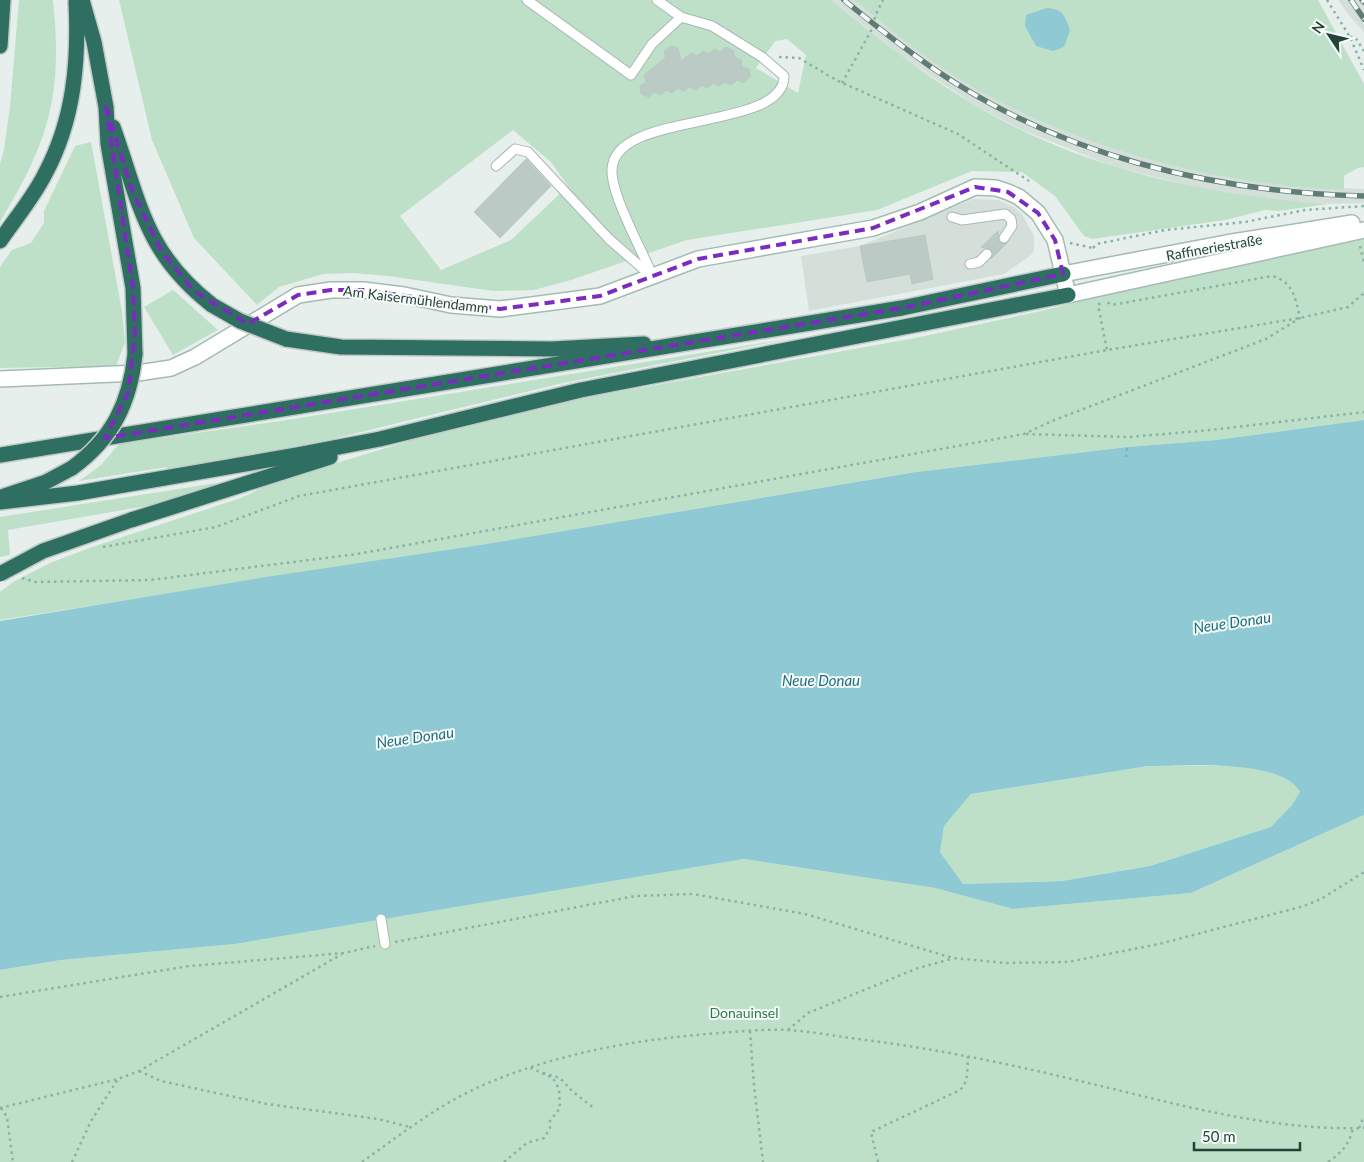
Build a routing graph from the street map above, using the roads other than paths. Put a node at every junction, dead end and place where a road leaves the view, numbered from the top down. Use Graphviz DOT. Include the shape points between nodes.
graph roads {
  1 [pos="3,0"];
  2 [pos="76,0"];
  3 [pos="82,0"];
  4 [pos="527,0"];
  5 [pos="657,0"];
  6 [pos="681,17"];
  7 [pos="0,46"];
  8 [pos="106,107"];
  9 [pos="496,166"];
  10 [pos="952,217"];
  11 [pos="1364,221"];
  12 [pos="1364,230"];
  13 [pos="1004,238"];
  14 [pos="0,241"];
  15 [pos="987,254"];
  16 [pos="970,264"];
  17 [pos="1063,274"];
  18 [pos="653,278"];
  19 [pos="1068,295"];
  20 [pos="696,343"];
  21 [pos="0,379"];
  22 [pos="380,439"];
  23 [pos="0,455"];
  24 [pos="0,497"];
  25 [pos="0,502"];
  26 [pos="0,574"];
  27 [pos="381,919"];
  28 [pos="385,944"];
  1 -- 7 [label="highway"];
  2 -- 14 [label="highway" via="76,67 65,127 44,176"];
  3 -- 8 [label="highway" via="94,42"];
  4 -- 6 [label="lane" via="632,75 652,44"];
  5 -- 6 [label="lane"];
  6 -- 18 [label="lane" via="712,26 762,57 784,76 780,92 772,98 736,113 633,140 618,151 611,170 615,191"];
  8 -- 20 [label="highway, bridge" via="132,190 153,238 181,278 212,305 254,328 286,339 341,347 542,349"];
  8 -- 24 [label="highway, bridge" via="108,144 133,288 134,354 128,393 116,423 97,447 72,468 46,482"];
  9 -- 18 [label="lane" via="515,149 528,152 609,239"];
  10 -- 13 [label="lane" via="962,220 1005,214 1011,219 1012,226"];
  11 -- 17 [label="street, Raffineriestraße"];
  12 -- 19 [label="street, Raffineriestraße"];
  15 -- 16 [label="lane" via="979,262"];
  17 -- 18 [label="street, Am Kaisermühlendamm" via="1055,240 1038,213 1019,197 996,188 975,187 920,212 873,228 698,259"];
  17 -- 19 [label="street, Am Kaisermühlendamm"];
  17 -- 20 [label="highway" via="902,308"];
  18 -- 21 [label="street, Am Kaisermühlendamm" via="600,296 500,309 451,305 362,290 298,295 171,368 138,374"];
  19 -- 22 [label="highway" via="581,390"];
  20 -- 23 [label="highway"];
  22 -- 25 [label="highway" via="187,475 39,499"];
  22 -- 26 [label="highway, bridge" via="43,551"];
  27 -- 28 [label="lane"];
}
